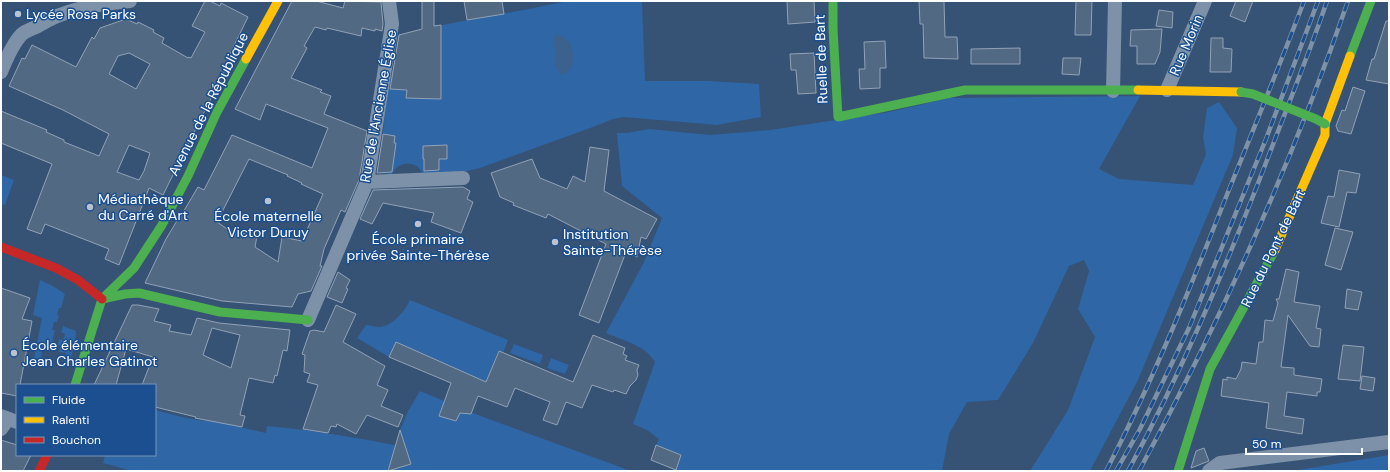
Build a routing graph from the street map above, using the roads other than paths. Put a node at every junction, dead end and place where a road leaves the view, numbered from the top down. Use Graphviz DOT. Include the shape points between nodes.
graph roads {
  1 [pos="130,1"];
  2 [pos="389,1"];
  3 [pos="833,1"];
  4 [pos="1115,1"];
  5 [pos="1205,1"];
  6 [pos="1371,1"];
  7 [pos="273,3"];
  8 [pos="1,72"];
  9 [pos="1167,90"];
  10 [pos="1113,91"];
  11 [pos="1325,124"];
  12 [pos="463,178"];
  13 [pos="367,182"];
  14 [pos="1,247"];
  15 [pos="102,300"];
  16 [pos="308,320"];
  17 [pos="75,384"];
  18 [pos="1389,442"];
  19 [pos="46,456"];
  20 [pos="39,471"];
  21 [pos="1178,471"];
  22 [pos="1209,471"];
  1 -- 8 [label="street" via="92,5 43,22 22,35 6,59"];
  2 -- 13 [label="street, Rue de l'Ancienne Église" via="392,24"];
  3 -- 10 [label="street, Ruelle de Bart" via="838,117 964,90"];
  4 -- 10 [label="street"];
  5 -- 9 [label="street, Rue Morin"];
  6 -- 11 [label="street, Rue du Pont de Bart"];
  7 -- 15 [label="street, Avenue de la République" via="162,225 134,268"];
  9 -- 10 [label="street"];
  9 -- 11 [label="street, bridge" via="1252,94"];
  11 -- 21 [label="street, Rue du Pont de Bart" via="1325,135 1277,247 1210,369"];
  12 -- 13 [label="street"];
  13 -- 16 [label="street, Rue de l'Ancienne Église"];
  14 -- 15 [label="street" via="56,268 78,280"];
  15 -- 16 [label="street" via="140,293 220,312"];
  15 -- 17 [label="street, Avenue de la République"];
  18 -- 22 [label="street" via="1220,463"];
  19 -- 20 [label="street"];
}
